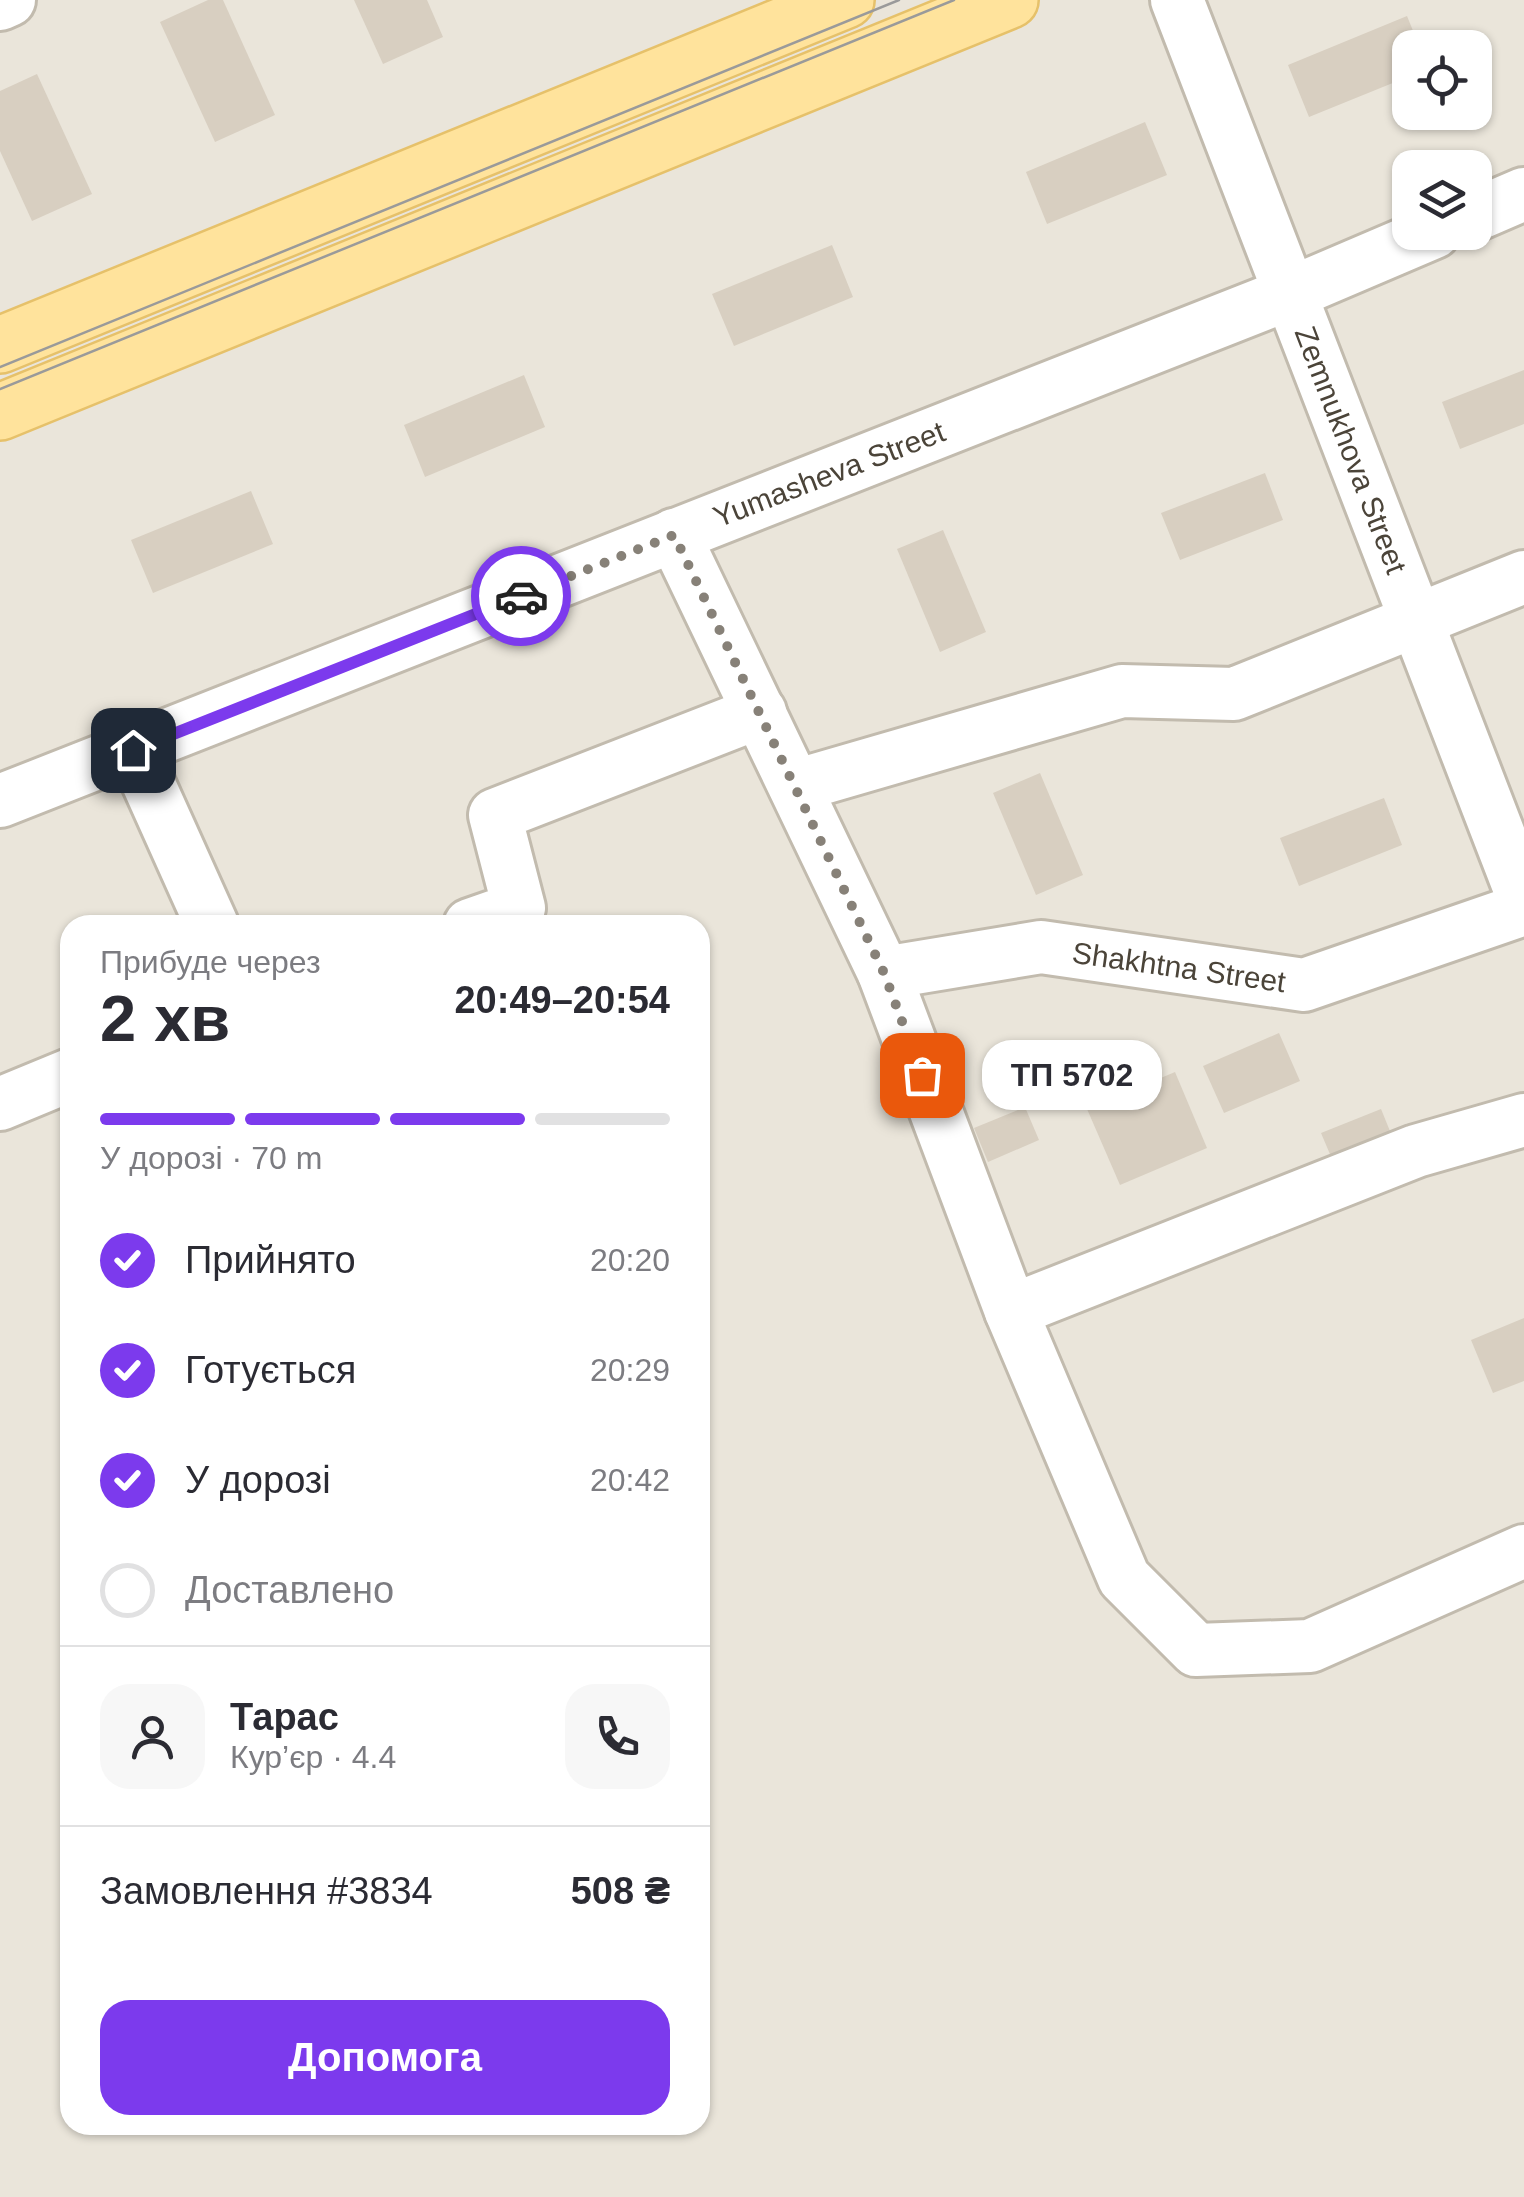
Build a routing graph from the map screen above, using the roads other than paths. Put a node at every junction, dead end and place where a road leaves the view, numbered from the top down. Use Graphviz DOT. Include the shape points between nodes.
graph roads {
  1 [pos="9,0"];
  2 [pos="846,0"];
  3 [pos="1010,0"];
  4 [pos="1178,0"];
  5 [pos="0,4"];
  6 [pos="1524,194"];
  7 [pos="1492,208"];
  8 [pos="1392,250"];
  9 [pos="1292,293"];
  10 [pos="0,345"];
  11 [pos="0,412"];
  12 [pos="674,535"];
  13 [pos="1524,577"];
  14 [pos="1416,620"];
  15 [pos="760,712"];
  16 [pos="133,750"];
  17 [pos="795,786"];
  18 [pos="0,801"];
  19 [pos="1524,900"];
  20 [pos="1524,909"];
  21 [pos="207,915"];
  22 [pos="499,915"];
  23 [pos="884,973"];
  24 [pos="60,1079"];
  25 [pos="0,1104"];
  26 [pos="1524,1120"];
  27 [pos="1011,1311"];
  28 [pos="1524,1551"];
  1 -- 5 [label="street"];
  2 -- 10 [label="main road"];
  3 -- 11 [label="main road"];
  4 -- 9 [label="street, Zemnukhova Street"];
  6 -- 7 [label="street"];
  8 -- 9 [label="street, Yumasheva Street"];
  9 -- 12 [label="street, Yumasheva Street"];
  9 -- 14 [label="street, Zemnukhova Street"];
  12 -- 15 [label="street"];
  12 -- 16 [label="street, Yumasheva Street"];
  13 -- 14 [label="street"];
  14 -- 17 [label="street" via="1234,694 1122,691"];
  14 -- 19 [label="street, Zemnukhova Street"];
  15 -- 17 [label="street"];
  15 -- 22 [label="street" via="496,814 519,908"];
  16 -- 18 [label="street, Yumasheva Street"];
  16 -- 21 [label="street"];
  17 -- 23 [label="street"];
  20 -- 23 [label="street, Shakhtna Street" via="1304,985 1042,948"];
  23 -- 27 [label="street"];
  24 -- 25 [label="street"];
  26 -- 27 [label="street" via="1416,1151"];
  27 -- 28 [label="street" via="1124,1578 1196,1650 1310,1646"];
}
